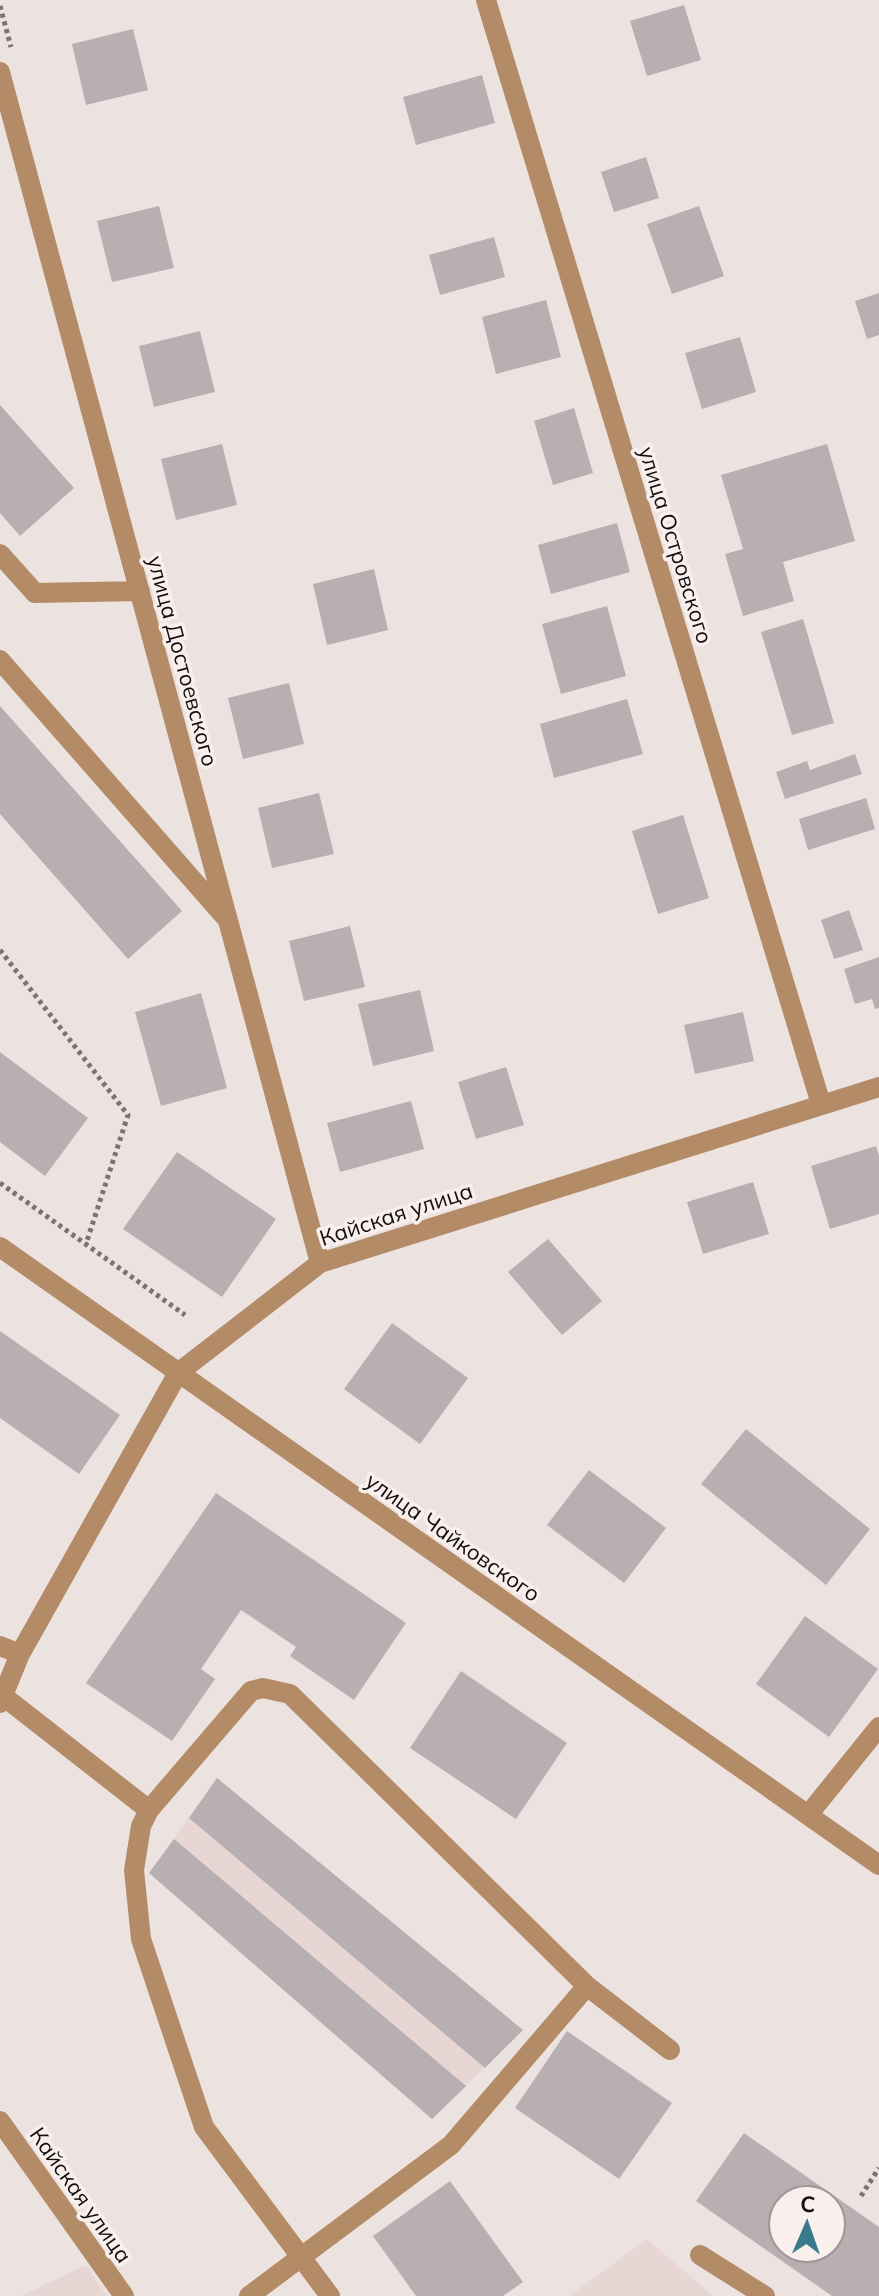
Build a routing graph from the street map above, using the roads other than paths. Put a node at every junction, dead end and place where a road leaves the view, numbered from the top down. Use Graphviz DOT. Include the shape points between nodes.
graph roads {
  1 [pos="486,0"];
  2 [pos="0,72"];
  3 [pos="0,554"];
  4 [pos="140,591"];
  5 [pos="0,660"];
  6 [pos="229,921"];
  7 [pos="879,1087"];
  8 [pos="821,1104"];
  9 [pos="0,1247"];
  10 [pos="320,1263"];
  11 [pos="178,1373"];
  12 [pos="0,1646"];
  13 [pos="20,1654"];
  14 [pos="1,1699"];
  15 [pos="879,1727"];
  16 [pos="149,1810"];
  17 [pos="808,1815"];
  18 [pos="879,1865"];
  19 [pos="587,1986"];
  20 [pos="670,2050"];
  21 [pos="0,2121"];
  22 [pos="700,2255"];
  23 [pos="300,2257"];
  24 [pos="124,2296"];
  25 [pos="249,2296"];
  26 [pos="330,2296"];
  27 [pos="765,2296"];
  1 -- 8 [label="street, улица Островского"];
  2 -- 4 [label="street, улица Достоевского"];
  3 -- 4 [label="street" via="35,593"];
  4 -- 6 [label="street, улица Достоевского"];
  5 -- 6 [label="street"];
  6 -- 10 [label="street, улица Достоевского"];
  7 -- 8 [label="street, Кайская улица"];
  8 -- 10 [label="street, Кайская улица"];
  9 -- 11 [label="street, улица Чайковского"];
  10 -- 11 [label="street, Кайская улица"];
  11 -- 13 [label="street, Кайская улица"];
  11 -- 17 [label="street, улица Чайковского"];
  12 -- 13 [label="street"];
  13 -- 14 [label="street, Кайская улица"];
  14 -- 16 [label="street"];
  15 -- 17 [label="street"];
  16 -- 19 [label="street" via="251,1691 290,1694"];
  16 -- 23 [label="street" via="134,1870 141,1939 204,2127"];
  17 -- 18 [label="street, улица Чайковского"];
  19 -- 20 [label="street"];
  19 -- 23 [label="street" via="451,2145"];
  21 -- 24 [label="street, Кайская улица"];
  22 -- 27 [label="street"];
  23 -- 25 [label="street"];
  23 -- 26 [label="street"];
}
